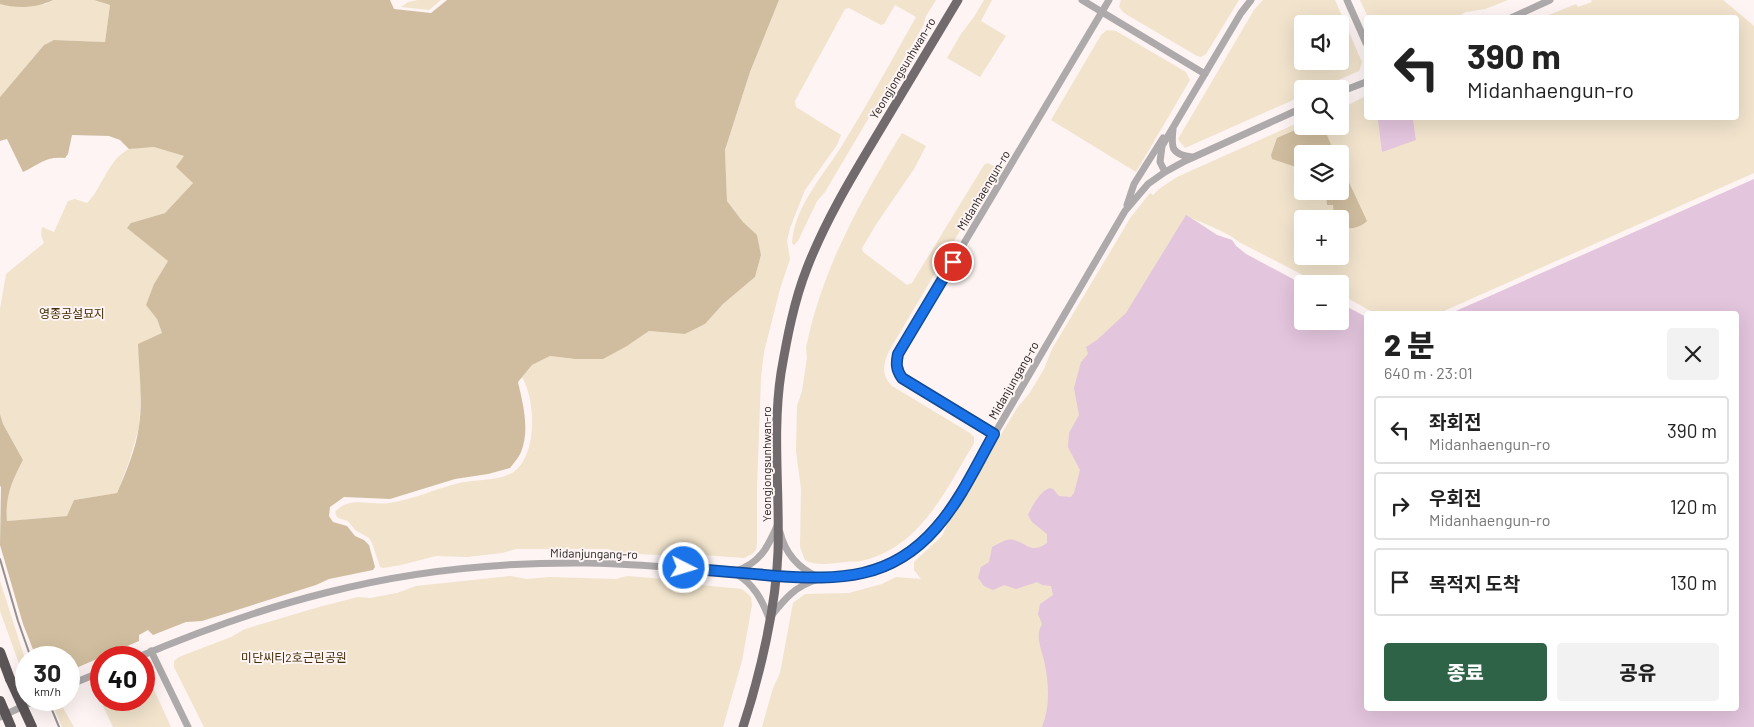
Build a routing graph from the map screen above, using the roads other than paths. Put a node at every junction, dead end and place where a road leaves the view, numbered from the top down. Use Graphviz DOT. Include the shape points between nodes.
graph roads {
  1 [pos="958,0"];
  2 [pos="1082,0"];
  3 [pos="1109,0"];
  4 [pos="1251,0"];
  5 [pos="1347,0"];
  6 [pos="1550,0"];
  7 [pos="1102,12"];
  8 [pos="1518,15"];
  9 [pos="1364,38"];
  10 [pos="1205,74"];
  11 [pos="1364,83"];
  12 [pos="1349,89"];
  13 [pos="1294,112"];
  14 [pos="1173,126"];
  15 [pos="1194,157"];
  16 [pos="1164,172"];
  17 [pos="1125,211"];
  18 [pos="994,434"];
  19 [pos="778,524"];
  20 [pos="734,572"];
  21 [pos="776,576"];
  22 [pos="821,579"];
  23 [pos="769,618"];
  24 [pos="155,650"];
  25 [pos="0,652"];
  26 [pos="155,659"];
  27 [pos="0,701"];
  28 [pos="15,710"];
  29 [pos="0,717"];
  30 [pos="11,727"];
  31 [pos="32,727"];
  32 [pos="188,727"];
  33 [pos="743,727"];
  1 -- 19 [label="main road, Yeongjongsunhwan-ro" via="836,205 807,269 781,375 776,454"];
  2 -- 7 [label="street"];
  3 -- 7 [label="street, Midanhaengun-ro"];
  4 -- 10 [label="street"];
  5 -- 9 [label="street"];
  6 -- 8 [label="street"];
  7 -- 10 [label="street"];
  7 -- 18 [label="street, Midanhaengun-ro" via="898,354 896,364 902,378"];
  10 -- 14 [label="street"];
  11 -- 12 [label="street"];
  13 -- 15 [label="street, Midanjungang-ro"];
  14 -- 15 [label="street" via="1174,150"];
  14 -- 16 [label="street" via="1161,152"];
  14 -- 17 [label="street" via="1134,184"];
  15 -- 16 [label="street, Midanjungang-ro"];
  16 -- 17 [label="street, Midanjungang-ro" via="1148,184"];
  17 -- 18 [label="street, Midanjungang-ro"];
  18 -- 22 [label="street, Midanjungang-ro" via="947,515 919,544 894,562 867,573"];
  19 -- 20 [label="street" via="762,556"];
  19 -- 21 [label="main road, Yeongjongsunhwan-ro"];
  19 -- 22 [label="street" via="796,562"];
  20 -- 21 [label="street, Midanjungang-ro"];
  20 -- 23 [label="street" via="756,590"];
  20 -- 24 [label="street, Midanjungang-ro" via="551,563 430,572 326,592"];
  21 -- 22 [label="street, Midanjungang-ro"];
  21 -- 23 [label="main road, Yeongjongsunhwan-ro"];
  22 -- 23 [label="street" via="796,588"];
  23 -- 33 [label="main road, Yeongjongsunhwan-ro"];
  25 -- 31 [label="highway, bridge"];
  26 -- 32 [label="street"];
  27 -- 30 [label="highway, bridge"];
  28 -- 29 [label="street"];
}
